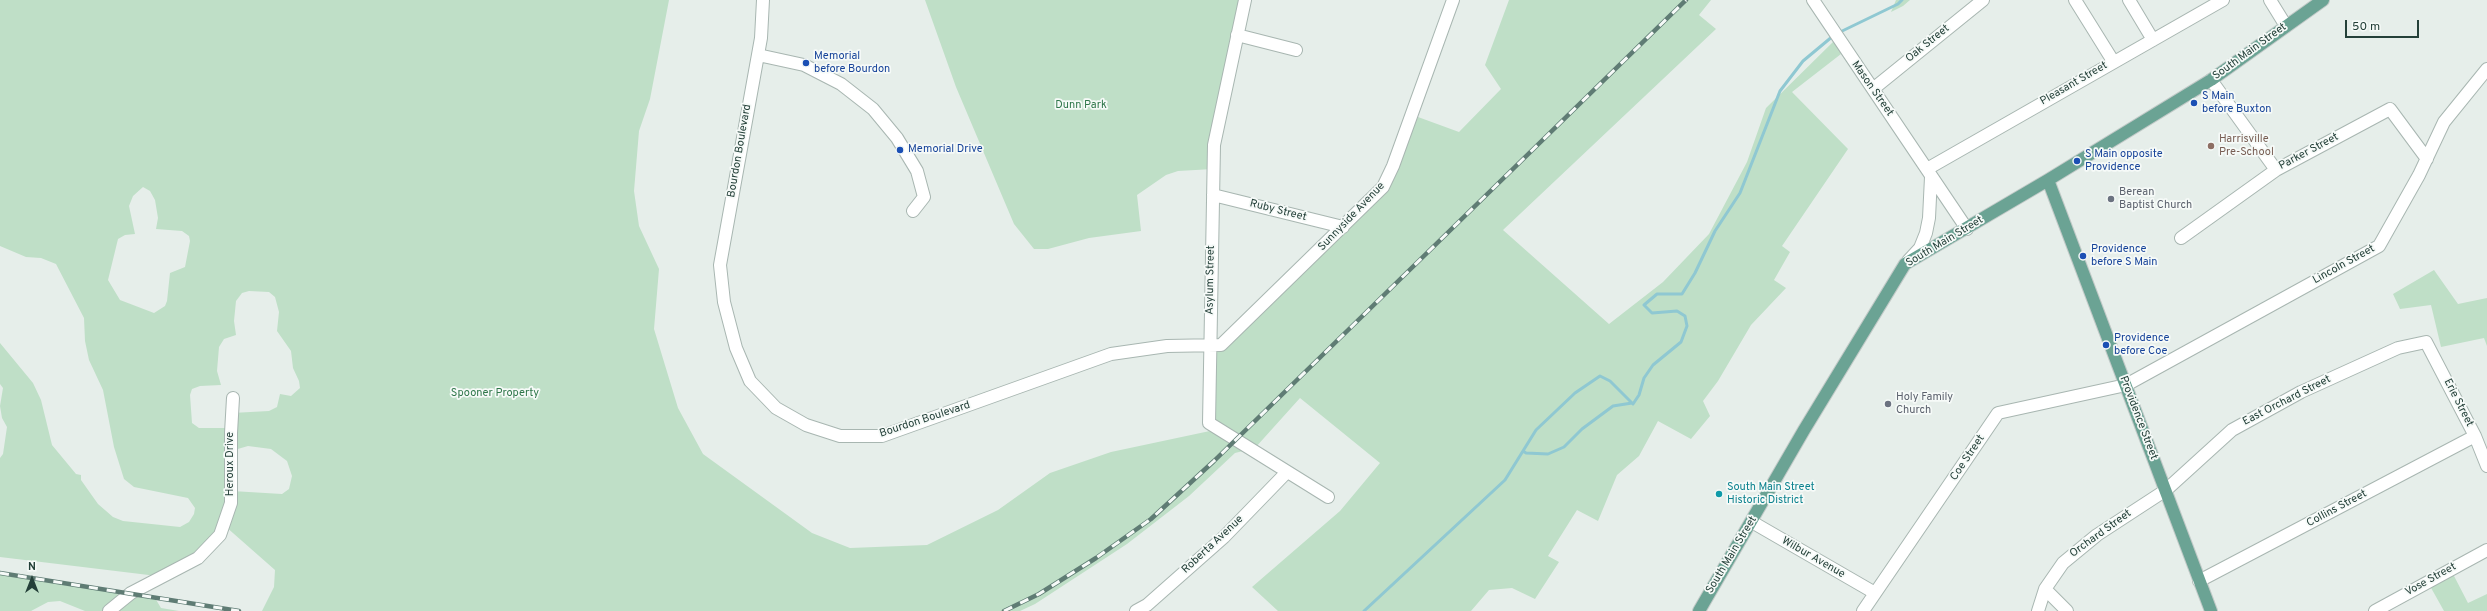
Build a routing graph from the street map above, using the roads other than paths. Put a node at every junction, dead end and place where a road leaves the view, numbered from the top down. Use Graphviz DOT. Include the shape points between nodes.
graph roads {
  1 [pos="763,0"];
  2 [pos="1245,0"];
  3 [pos="1454,0"];
  4 [pos="1813,0"];
  5 [pos="1983,0"];
  6 [pos="2075,0"];
  7 [pos="2129,0"];
  8 [pos="2223,0"];
  9 [pos="2270,0"];
  10 [pos="2323,0"];
  11 [pos="2207,4"];
  12 [pos="2286,26"];
  13 [pos="1237,35"];
  14 [pos="2153,40"];
  15 [pos="1296,50"];
  16 [pos="758,55"];
  17 [pos="2113,61"];
  18 [pos="2487,69"];
  19 [pos="2211,80"];
  20 [pos="1873,89"];
  21 [pos="2427,159"];
  22 [pos="2276,170"];
  23 [pos="1929,173"];
  24 [pos="2048,180"];
  25 [pos="1213,195"];
  26 [pos="913,211"];
  27 [pos="1344,227"];
  28 [pos="1967,229"];
  29 [pos="2181,238"];
  30 [pos="1905,264"];
  31 [pos="2426,342"];
  32 [pos="1210,345"];
  33 [pos="2126,385"];
  34 [pos="233,398"];
  35 [pos="2475,436"];
  36 [pos="2487,466"];
  37 [pos="1286,473"];
  38 [pos="2166,490"];
  39 [pos="1328,497"];
  40 [pos="1752,522"];
  41 [pos="2487,550"];
  42 [pos="2199,581"];
  43 [pos="2045,589"];
  44 [pos="1875,594"];
  45 [pos="1150,608"];
  46 [pos="2380,609"];
  47 [pos="110,611"];
  48 [pos="1136,611"];
  49 [pos="1699,611"];
  50 [pos="1863,611"];
  51 [pos="2038,611"];
  52 [pos="2067,611"];
  53 [pos="2211,611"];
  1 -- 16 [label="street, Bourdon Boulevard"];
  2 -- 13 [label="street, Asylum Street"];
  3 -- 27 [label="street, Sunnyside Avenue" via="1384,187"];
  4 -- 20 [label="street, Mason Street"];
  5 -- 20 [label="street, Oak Street"];
  6 -- 17 [label="street"];
  7 -- 14 [label="street"];
  8 -- 11 [label="street, Pleasant Street"];
  9 -- 12 [label="street"];
  10 -- 12 [label="main road, South Main Street"];
  11 -- 14 [label="street, Pleasant Street"];
  12 -- 19 [label="main road, South Main Street"];
  13 -- 15 [label="street"];
  13 -- 25 [label="street, Asylum Street" via="1214,145"];
  14 -- 17 [label="street, Pleasant Street"];
  16 -- 26 [label="street" via="804,65 841,84 873,109 897,138 917,171 924,197"];
  16 -- 32 [label="street, Bourdon Boulevard" via="720,265 724,302 736,348 750,381 776,408 806,425 840,436 882,436 1111,354 1167,346"];
  17 -- 23 [label="street, Pleasant Street"];
  18 -- 21 [label="street, Lincoln Street" via="2444,122"];
  19 -- 22 [label="street"];
  19 -- 24 [label="main road, South Main Street"];
  20 -- 23 [label="street, Mason Street"];
  21 -- 22 [label="street, Parker Street" via="2390,109"];
  21 -- 33 [label="street, Lincoln Street" via="2379,246"];
  22 -- 29 [label="street, Parker Street"];
  23 -- 28 [label="street, Mason Street"];
  23 -- 30 [label="street" via="1930,218 1920,248"];
  24 -- 28 [label="main road, South Main Street"];
  24 -- 33 [label="main road, Providence Street"];
  25 -- 27 [label="street, Ruby Street"];
  25 -- 32 [label="street, Asylum Street"];
  27 -- 32 [label="street, Sunnyside Avenue" via="1221,346"];
  28 -- 30 [label="main road, South Main Street"];
  30 -- 40 [label="main road, South Main Street" via="1804,430"];
  31 -- 35 [label="street, Erie Street"];
  31 -- 38 [label="street, East Orchard Street" via="2398,348 2301,392 2232,430"];
  32 -- 37 [label="street, Asylum Street" via="1209,424"];
  33 -- 38 [label="main road, Providence Street"];
  33 -- 44 [label="street, Coe Street" via="1998,413"];
  34 -- 47 [label="street, Heroux Drive" via="231,503 220,535 198,558 131,593"];
  35 -- 36 [label="street, Erie Street"];
  35 -- 42 [label="street, Collins Street"];
  37 -- 39 [label="street, Asylum Street"];
  37 -- 45 [label="street, Roberta Avenue"];
  38 -- 42 [label="main road, Providence Street"];
  38 -- 43 [label="street, Orchard Street" via="2097,535 2063,563"];
  40 -- 44 [label="street, Wilbur Avenue"];
  40 -- 49 [label="main road, South Main Street"];
  41 -- 46 [label="street, Vose Street"];
  42 -- 53 [label="main road, Providence Street"];
  43 -- 51 [label="street, Orchard Street"];
  43 -- 52 [label="street"];
  44 -- 50 [label="street, Coe Street"];
  45 -- 48 [label="street, Roberta Avenue"];
}
